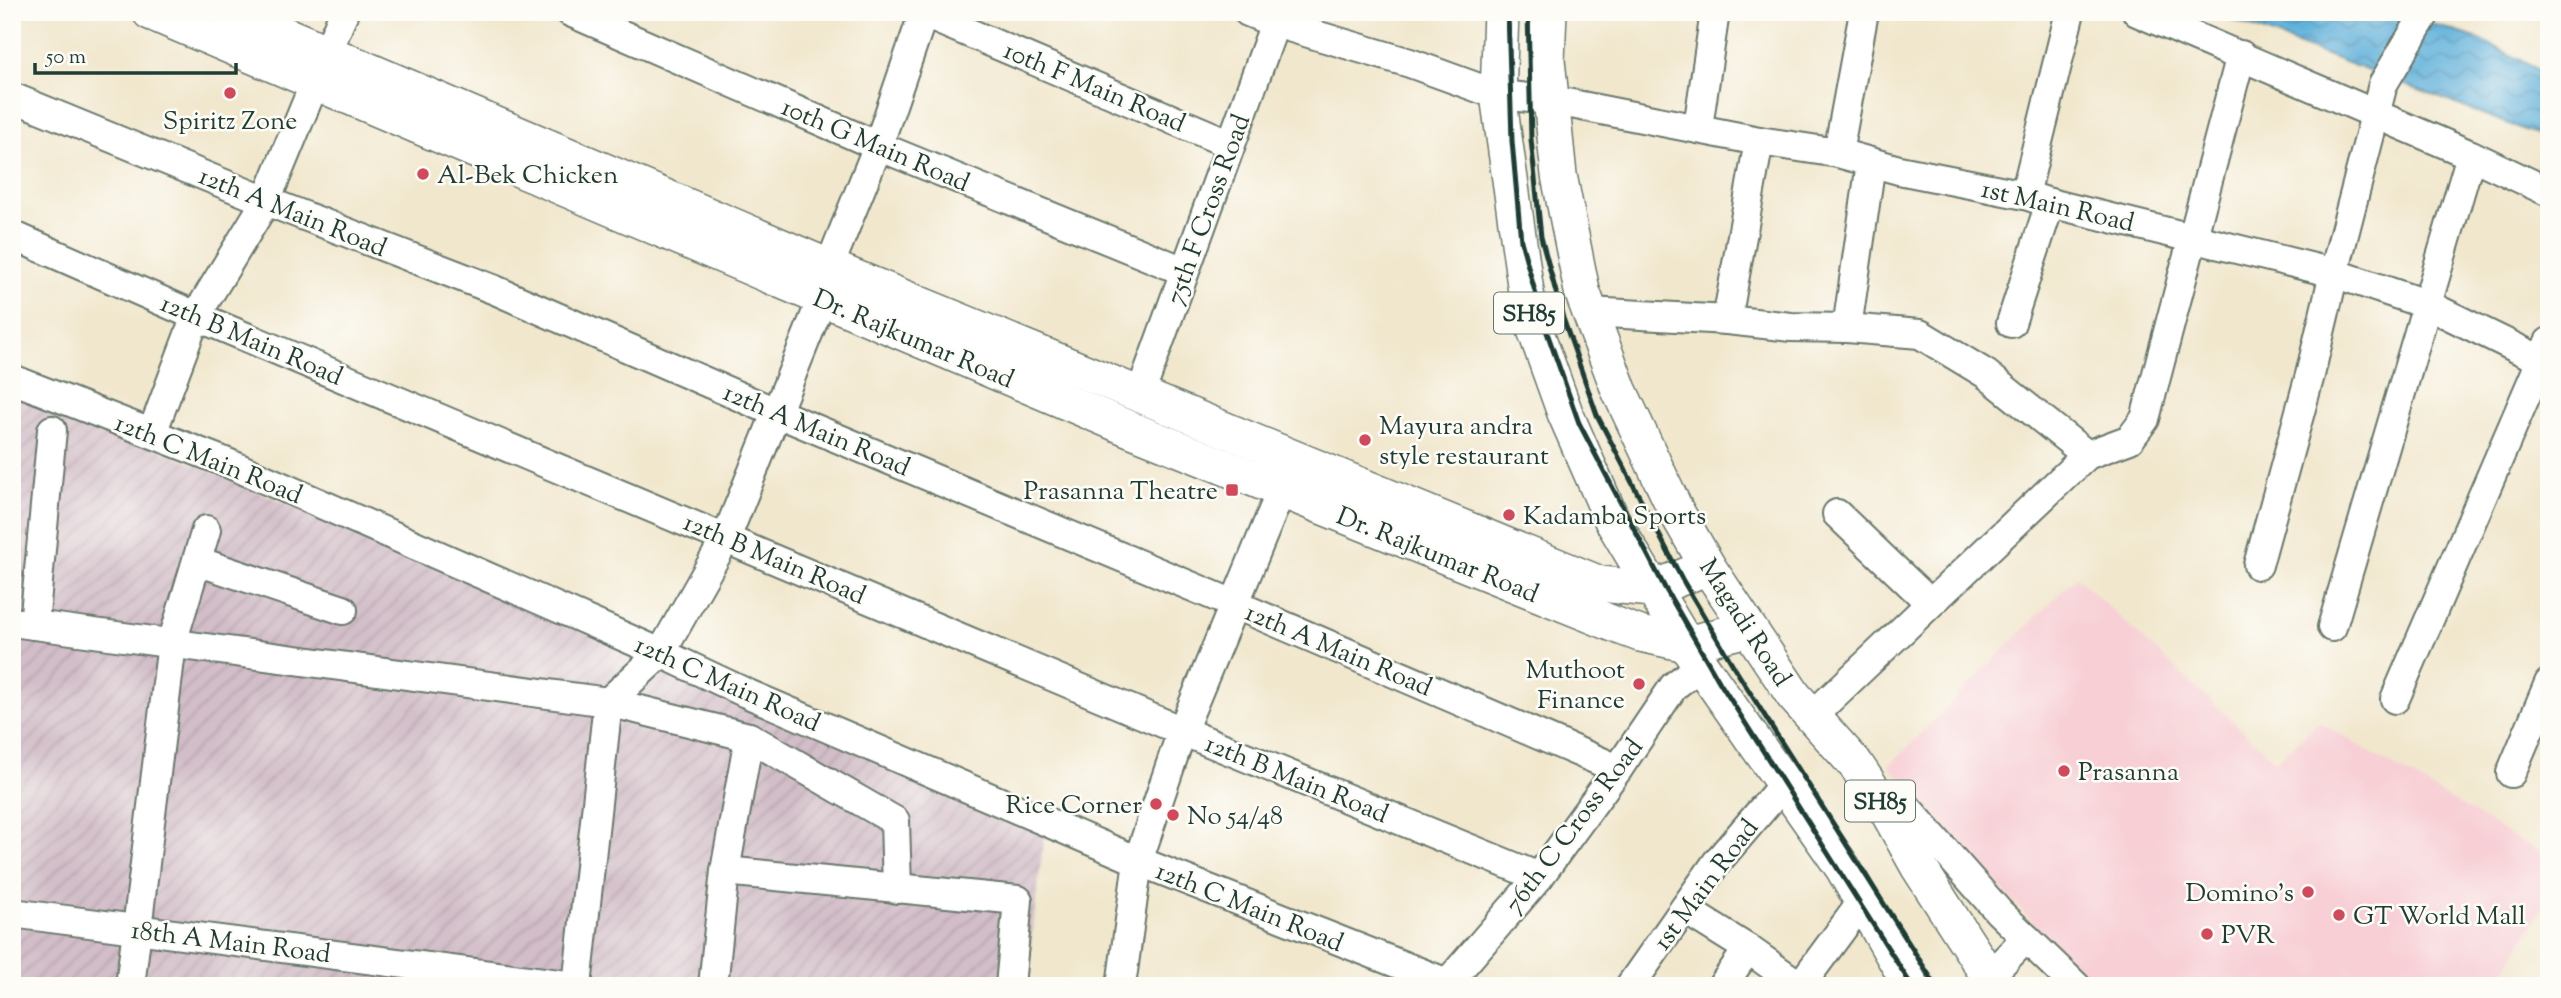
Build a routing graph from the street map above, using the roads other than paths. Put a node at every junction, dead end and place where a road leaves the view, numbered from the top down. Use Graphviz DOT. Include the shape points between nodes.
graph roads {
  1 [pos="150,12"];
  2 [pos="232,12"];
  3 [pos="344,12"];
  4 [pos="570,12"];
  5 [pos="1248,12"];
  6 [pos="1502,12"];
  7 [pos="1549,12"];
  8 [pos="1715,12"];
  9 [pos="1864,12"];
  10 [pos="2070,12"];
  11 [pos="2137,12"];
  12 [pos="2426,12"];
  13 [pos="923,13"];
  14 [pos="1290,22"];
  15 [pos="2241,55"];
  16 [pos="321,68"];
  17 [pos="1498,95"];
  18 [pos="12,97"];
  19 [pos="1551,100"];
  20 [pos="2375,115"];
  21 [pos="1698,127"];
  22 [pos="1759,141"];
  23 [pos="1230,144"];
  24 [pos="878,146"];
  25 [pos="1838,153"];
  26 [pos="2472,155"];
  27 [pos="1871,163"];
  28 [pos="2549,192"];
  29 [pos="2038,199"];
  30 [pos="266,201"];
  31 [pos="12,235"];
  32 [pos="2194,238"];
  33 [pos="1184,271"];
  34 [pos="2334,273"];
  35 [pos="826,283"];
  36 [pos="2428,305"];
  37 [pos="1590,312"];
  38 [pos="196,316"];
  39 [pos="1727,320"];
  40 [pos="2011,323"];
  41 [pos="1847,328"];
  42 [pos="2546,356"];
  43 [pos="12,379"];
  44 [pos="1140,394"];
  45 [pos="775,412"];
  46 [pos="52,430"];
  47 [pos="152,433"];
  48 [pos="2087,455"];
  49 [pos="1280,491"];
  50 [pos="1837,514"];
  51 [pos="206,530"];
  52 [pos="726,538"];
  53 [pos="197,561"];
  54 [pos="2258,565"];
  55 [pos="1708,567"];
  56 [pos="1653,589"];
  57 [pos="1930,603"];
  58 [pos="1236,605"];
  59 [pos="343,610"];
  60 [pos="23,624"];
  61 [pos="2332,627"];
  62 [pos="1748,629"];
  63 [pos="172,643"];
  64 [pos="662,653"];
  65 [pos="1693,655"];
  66 [pos="2549,683"];
  67 [pos="2396,699"];
  68 [pos="608,702"];
  69 [pos="1812,716"];
  70 [pos="1182,731"];
  71 [pos="749,737"];
  72 [pos="1618,769"];
  73 [pos="2511,773"];
  74 [pos="1783,785"];
  75 [pos="1880,801"];
  76 [pos="1138,861"];
  77 [pos="725,871"];
  78 [pos="1539,877"];
  79 [pos="897,889"];
  80 [pos="1862,902"];
  81 [pos="1684,909"];
  82 [pos="12,913"];
  83 [pos="137,928"];
  84 [pos="2026,938"];
  85 [pos="1748,949"];
  86 [pos="1988,983"];
  87 [pos="1446,985"];
  88 [pos="130,986"];
  89 [pos="576,986"];
  90 [pos="713,986"];
  91 [pos="1010,986"];
  92 [pos="1121,986"];
  93 [pos="1630,986"];
  94 [pos="1722,986"];
  95 [pos="1911,986"];
  96 [pos="2076,986"];
  1 -- 16 [label="main road, Dr. Rajkumar Road"];
  2 -- 16 [label="main road, Dr. Rajkumar Road"];
  3 -- 16 [label="street"];
  4 -- 24 [label="street, 10th G Main Road"];
  5 -- 14 [label="street, 1st Main Road"];
  6 -- 17 [label="main road, SH85"];
  7 -- 19 [label="main road, Magadi Road / SH85" via="1546,60"];
  8 -- 21 [label="street"];
  9 -- 25 [label="street"];
  10 -- 29 [label="street"];
  11 -- 15 [label="street"];
  12 -- 20 [label="street" via="2383,84"];
  13 -- 23 [label="street, 10th F Main Road"];
  13 -- 24 [label="street"];
  14 -- 17 [label="street, 1st Main Road"];
  14 -- 23 [label="street, 75th F Cross Road"];
  15 -- 20 [label="street"];
  15 -- 32 [label="street"];
  16 -- 30 [label="street"];
  16 -- 35 [label="main road, Dr. Rajkumar Road"];
  17 -- 19 [label="street, 1st Main Road"];
  17 -- 56 [label="main road, SH85" via="1529,313 1565,413 1612,520"];
  18 -- 30 [label="street, 12th A Main Road"];
  19 -- 21 [label="street, 1st Main Road"];
  19 -- 37 [label="main road, Magadi Road / SH85" via="1559,175"];
  20 -- 26 [label="street"];
  20 -- 34 [label="street"];
  21 -- 22 [label="street, 1st Main Road"];
  22 -- 25 [label="street, 1st Main Road"];
  22 -- 39 [label="street"];
  23 -- 33 [label="street, 75th F Cross Road"];
  24 -- 33 [label="street, 10th G Main Road"];
  24 -- 35 [label="street"];
  25 -- 27 [label="street, 1st Main Road"];
  26 -- 28 [label="street"];
  26 -- 36 [label="street"];
  27 -- 29 [label="street, 1st Main Road"];
  27 -- 41 [label="street"];
  29 -- 32 [label="street, 1st Main Road"];
  29 -- 40 [label="street"];
  30 -- 38 [label="street"];
  30 -- 45 [label="street, 12th A Main Road" via="495,290"];
  31 -- 38 [label="street, 12th B Main Road"];
  32 -- 34 [label="street, 1st Main Road"];
  32 -- 48 [label="street" via="2145,419 2130,439"];
  33 -- 44 [label="street, 75th F Cross Road"];
  34 -- 36 [label="street, 1st Main Road"];
  34 -- 54 [label="street"];
  35 -- 44 [label="main road, Dr. Rajkumar Road"];
  35 -- 45 [label="street"];
  35 -- 49 [label="main road, Dr. Rajkumar Road"];
  36 -- 42 [label="street, 1st Main Road"];
  36 -- 61 [label="street"];
  37 -- 39 [label="street"];
  37 -- 55 [label="main road, Magadi Road / SH85" via="1619,390"];
  38 -- 47 [label="street"];
  38 -- 52 [label="street, 12th B Main Road"];
  39 -- 41 [label="street"];
  41 -- 48 [label="street" via="1920,334 1986,374"];
  42 -- 67 [label="street"];
  43 -- 47 [label="street, 12th C Main Road"];
  44 -- 56 [label="main road, Dr. Rajkumar Road" via="1601,584"];
  45 -- 52 [label="street"];
  45 -- 58 [label="street, 12th A Main Road"];
  46 -- 60 [label="street"];
  47 -- 64 [label="street, 12th C Main Road"];
  48 -- 57 [label="street"];
  49 -- 58 [label="street"];
  49 -- 65 [label="main road, Dr. Rajkumar Road"];
  50 -- 57 [label="street"];
  51 -- 53 [label="street"];
  52 -- 64 [label="street"];
  52 -- 70 [label="street, 12th B Main Road"];
  53 -- 59 [label="street"];
  53 -- 63 [label="street"];
  55 -- 56 [label="main road"];
  55 -- 62 [label="main road, Magadi Road / SH85"];
  56 -- 65 [label="main road, SH85"];
  57 -- 69 [label="street"];
  58 -- 70 [label="street"];
  58 -- 72 [label="street, 12th A Main Road"];
  60 -- 63 [label="street"];
  62 -- 65 [label="main road"];
  62 -- 69 [label="main road, Magadi Road / SH85"];
  63 -- 68 [label="street"];
  63 -- 83 [label="street"];
  64 -- 68 [label="street"];
  64 -- 76 [label="street, 12th C Main Road"];
  65 -- 72 [label="street, 76th C Cross Road"];
  65 -- 74 [label="main road, SH85"];
  66 -- 73 [label="street"];
  68 -- 71 [label="street"];
  68 -- 89 [label="street"];
  69 -- 75 [label="main road, Magadi Road / SH85" via="1856,765"];
  70 -- 76 [label="street"];
  70 -- 78 [label="street, 12th B Main Road"];
  71 -- 77 [label="street"];
  71 -- 79 [label="street" via="895,821"];
  72 -- 78 [label="street, 76th C Cross Road"];
  74 -- 80 [label="main road, SH85"];
  74 -- 81 [label="street, 1st Main Road" via="1717,862"];
  75 -- 84 [label="street" via="1902,802"];
  75 -- 86 [label="main road, Magadi Road / SH85"];
  76 -- 87 [label="street, 12th C Main Road"];
  76 -- 92 [label="street"];
  77 -- 79 [label="street"];
  77 -- 90 [label="street"];
  78 -- 87 [label="street, 76th C Cross Road"];
  79 -- 91 [label="street" via="1018,900"];
  80 -- 85 [label="street" via="1800,986"];
  80 -- 95 [label="main road, SH85"];
  81 -- 85 [label="street"];
  81 -- 93 [label="street, 1st Main Road"];
  82 -- 83 [label="street, 18th A Main Road"];
  83 -- 88 [label="street"];
  83 -- 89 [label="street, 18th A Main Road"];
  84 -- 86 [label="street"];
  84 -- 96 [label="street"];
  85 -- 94 [label="street"];
}
